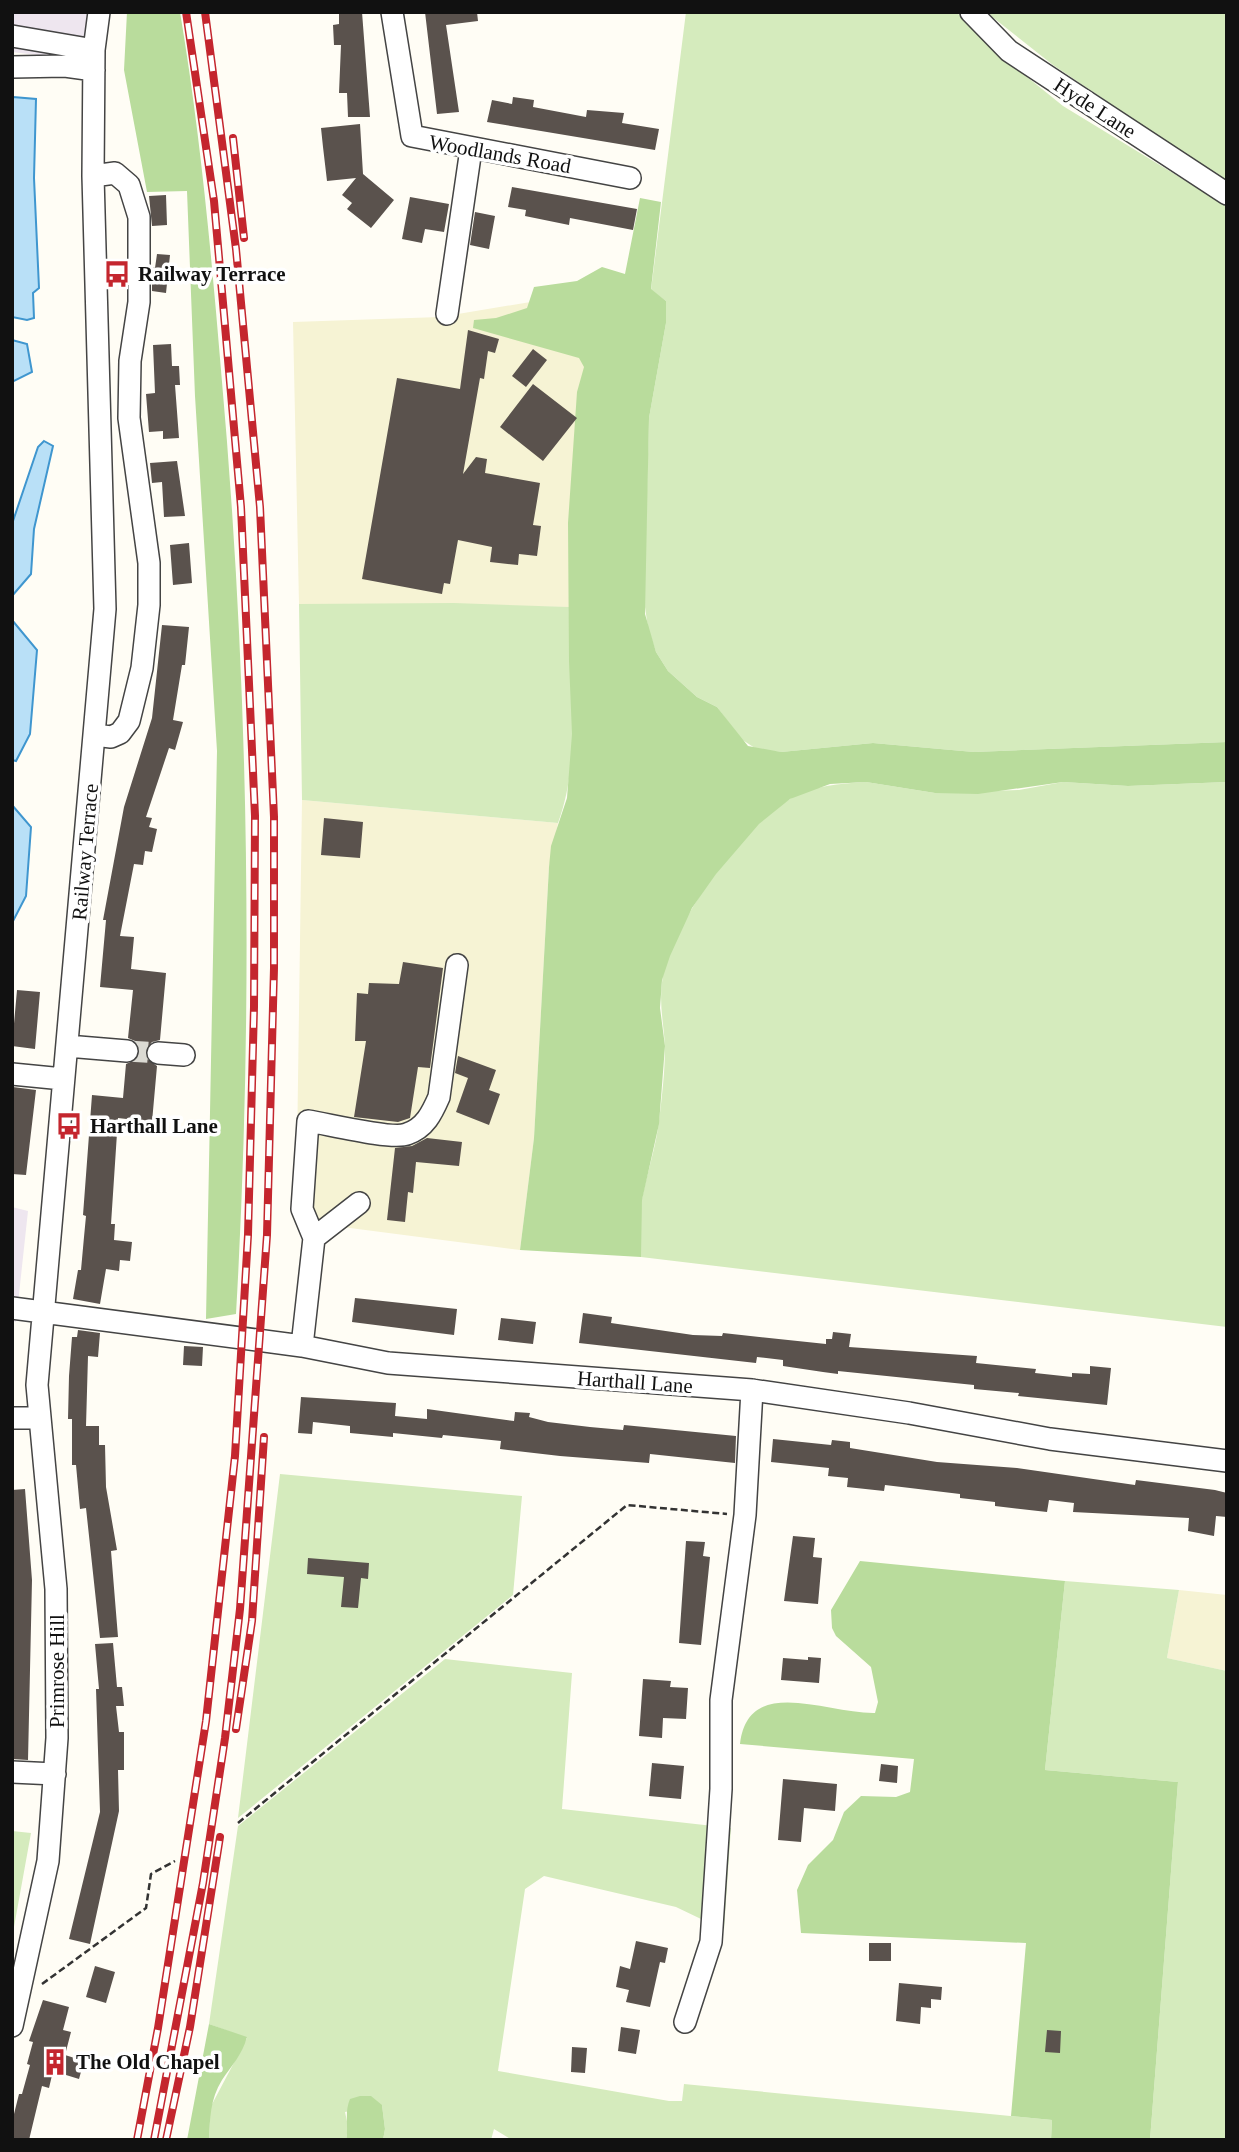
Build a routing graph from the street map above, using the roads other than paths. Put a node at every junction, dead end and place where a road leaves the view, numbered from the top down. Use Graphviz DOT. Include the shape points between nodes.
graph roads {
  1 [pos="99,12"];
  2 [pos="392,12"];
  3 [pos="971,12"];
  4 [pos="12,36"];
  5 [pos="94,60"];
  6 [pos="12,67"];
  7 [pos="471,149"];
  8 [pos="93,176"];
  9 [pos="630,178"];
  10 [pos="1227,194"];
  11 [pos="447,314"];
  12 [pos="95,735"];
  13 [pos="457,965"];
  14 [pos="67,1046"];
  15 [pos="127,1051"];
  16 [pos="158,1053"];
  17 [pos="184,1055"];
  18 [pos="12,1074"];
  19 [pos="64,1079"];
  20 [pos="359,1203"];
  21 [pos="314,1238"];
  22 [pos="12,1308"];
  23 [pos="43,1313"];
  24 [pos="302,1346"];
  25 [pos="752,1391"];
  26 [pos="12,1418"];
  27 [pos="38,1419"];
  28 [pos="1227,1461"];
  29 [pos="12,1772"];
  30 [pos="55,1774"];
  31 [pos="685,2022"];
  32 [pos="12,2026"];
  1 -- 5 [label="street, Railway Terrace"];
  2 -- 7 [label="street, Woodlands Road" via="412,136"];
  3 -- 10 [label="street, Hyde Lane" via="1009,51"];
  4 -- 5 [label="street"];
  5 -- 6 [label="street" via="65,66"];
  5 -- 8 [label="street, Railway Terrace"];
  7 -- 9 [label="street, Woodlands Road"];
  7 -- 11 [label="street"];
  8 -- 12 [label="street, Railway Terrace" via="105,609"];
  8 -- 12 [label="street" via="115,173 129,184 139,217 139,302 128,418 149,563 142,668 129,721 111,737"];
  12 -- 14 [label="street, Railway Terrace"];
  13 -- 21 [label="street" via="439,1097 423,1125 399,1136 307,1121 302,1209"];
  14 -- 15 [label="street"];
  14 -- 19 [label="street, Railway Terrace"];
  16 -- 17 [label="street"];
  18 -- 19 [label="street"];
  19 -- 23 [label="street, Railway Terrace"];
  20 -- 21 [label="street"];
  21 -- 24 [label="street"];
  22 -- 23 [label="street, Harthall Lane"];
  23 -- 24 [label="street, Harthall Lane"];
  23 -- 27 [label="street, Primrose Hill"];
  24 -- 25 [label="street, Harthall Lane" via="388,1363"];
  25 -- 28 [label="street, Harthall Lane" via="1050,1439"];
  25 -- 31 [label="street" via="745,1515 721,1700 721,1788 711,1942"];
  26 -- 27 [label="street"];
  27 -- 30 [label="street, Primrose Hill" via="56,1589"];
  29 -- 30 [label="street"];
  30 -- 32 [label="street, Primrose Hill" via="48,1861"];
}
